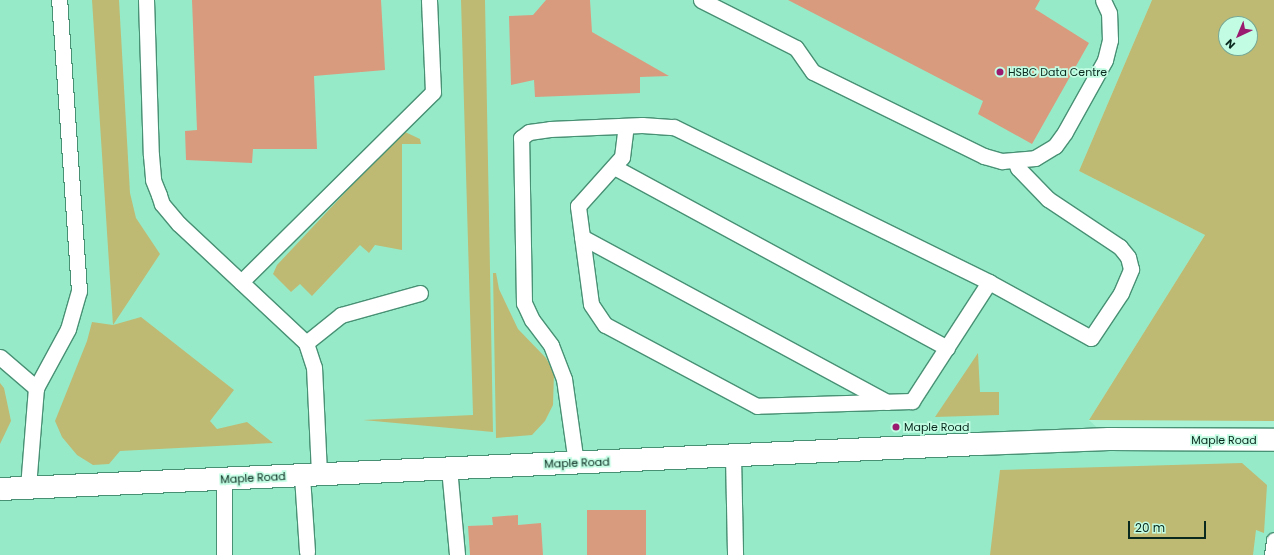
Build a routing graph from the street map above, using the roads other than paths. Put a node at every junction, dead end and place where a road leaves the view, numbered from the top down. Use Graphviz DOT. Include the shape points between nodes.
graph roads {
  1 [pos="59,0"];
  2 [pos="146,0"];
  3 [pos="429,0"];
  4 [pos="702,0"];
  5 [pos="1103,0"];
  6 [pos="626,126"];
  7 [pos="1015,161"];
  8 [pos="614,167"];
  9 [pos="582,237"];
  10 [pos="241,282"];
  11 [pos="989,282"];
  12 [pos="420,293"];
  13 [pos="306,343"];
  14 [pos="947,348"];
  15 [pos="0,357"];
  16 [pos="36,388"];
  17 [pos="888,402"];
  18 [pos="1274,440"];
  19 [pos="733,456"];
  20 [pos="576,463"];
  21 [pos="449,468"];
  22 [pos="311,475"];
  23 [pos="224,480"];
  24 [pos="28,487"];
  25 [pos="0,489"];
  26 [pos="1274,540"];
  27 [pos="307,552"];
  28 [pos="224,555"];
  29 [pos="457,555"];
  30 [pos="735,555"];
  31 [pos="1272,555"];
  1 -- 16 [label="lane" via="79,291 68,329"];
  2 -- 10 [label="lane" via="153,180 162,204 170,214"];
  3 -- 10 [label="lane" via="433,92"];
  4 -- 7 [label="lane" via="796,48 813,72 984,156 1002,161"];
  5 -- 7 [label="lane" via="1109,13 1110,40 1106,60 1065,132 1054,146 1035,158"];
  6 -- 8 [label="lane" via="622,157"];
  6 -- 11 [label="lane" via="674,127"];
  6 -- 20 [label="lane" via="550,129 530,132 521,138 524,304 532,320 551,345 564,379"];
  7 -- 11 [label="lane" via="1018,168 1048,200 1120,247 1128,257 1131,268 1121,293 1090,338"];
  8 -- 9 [label="lane" via="578,206"];
  8 -- 14 [label="lane"];
  9 -- 17 [label="lane"];
  9 -- 17 [label="lane" via="591,304 605,325 757,406"];
  10 -- 13 [label="lane"];
  11 -- 14 [label="lane"];
  12 -- 13 [label="lane" via="341,315"];
  13 -- 22 [label="lane" via="314,368"];
  14 -- 17 [label="lane" via="912,401"];
  15 -- 16 [label="lane"];
  16 -- 24 [label="lane"];
  18 -- 19 [label="street, Maple Road" via="1101,440"];
  19 -- 20 [label="street, Maple Road"];
  19 -- 30 [label="lane"];
  20 -- 21 [label="street, Maple Road"];
  21 -- 22 [label="street, Maple Road"];
  21 -- 29 [label="lane"];
  22 -- 23 [label="street, Maple Road"];
  22 -- 27 [label="lane"];
  23 -- 24 [label="street, Maple Road"];
  23 -- 28 [label="lane"];
  24 -- 25 [label="street, Maple Road"];
  26 -- 31 [label="lane"];
}
